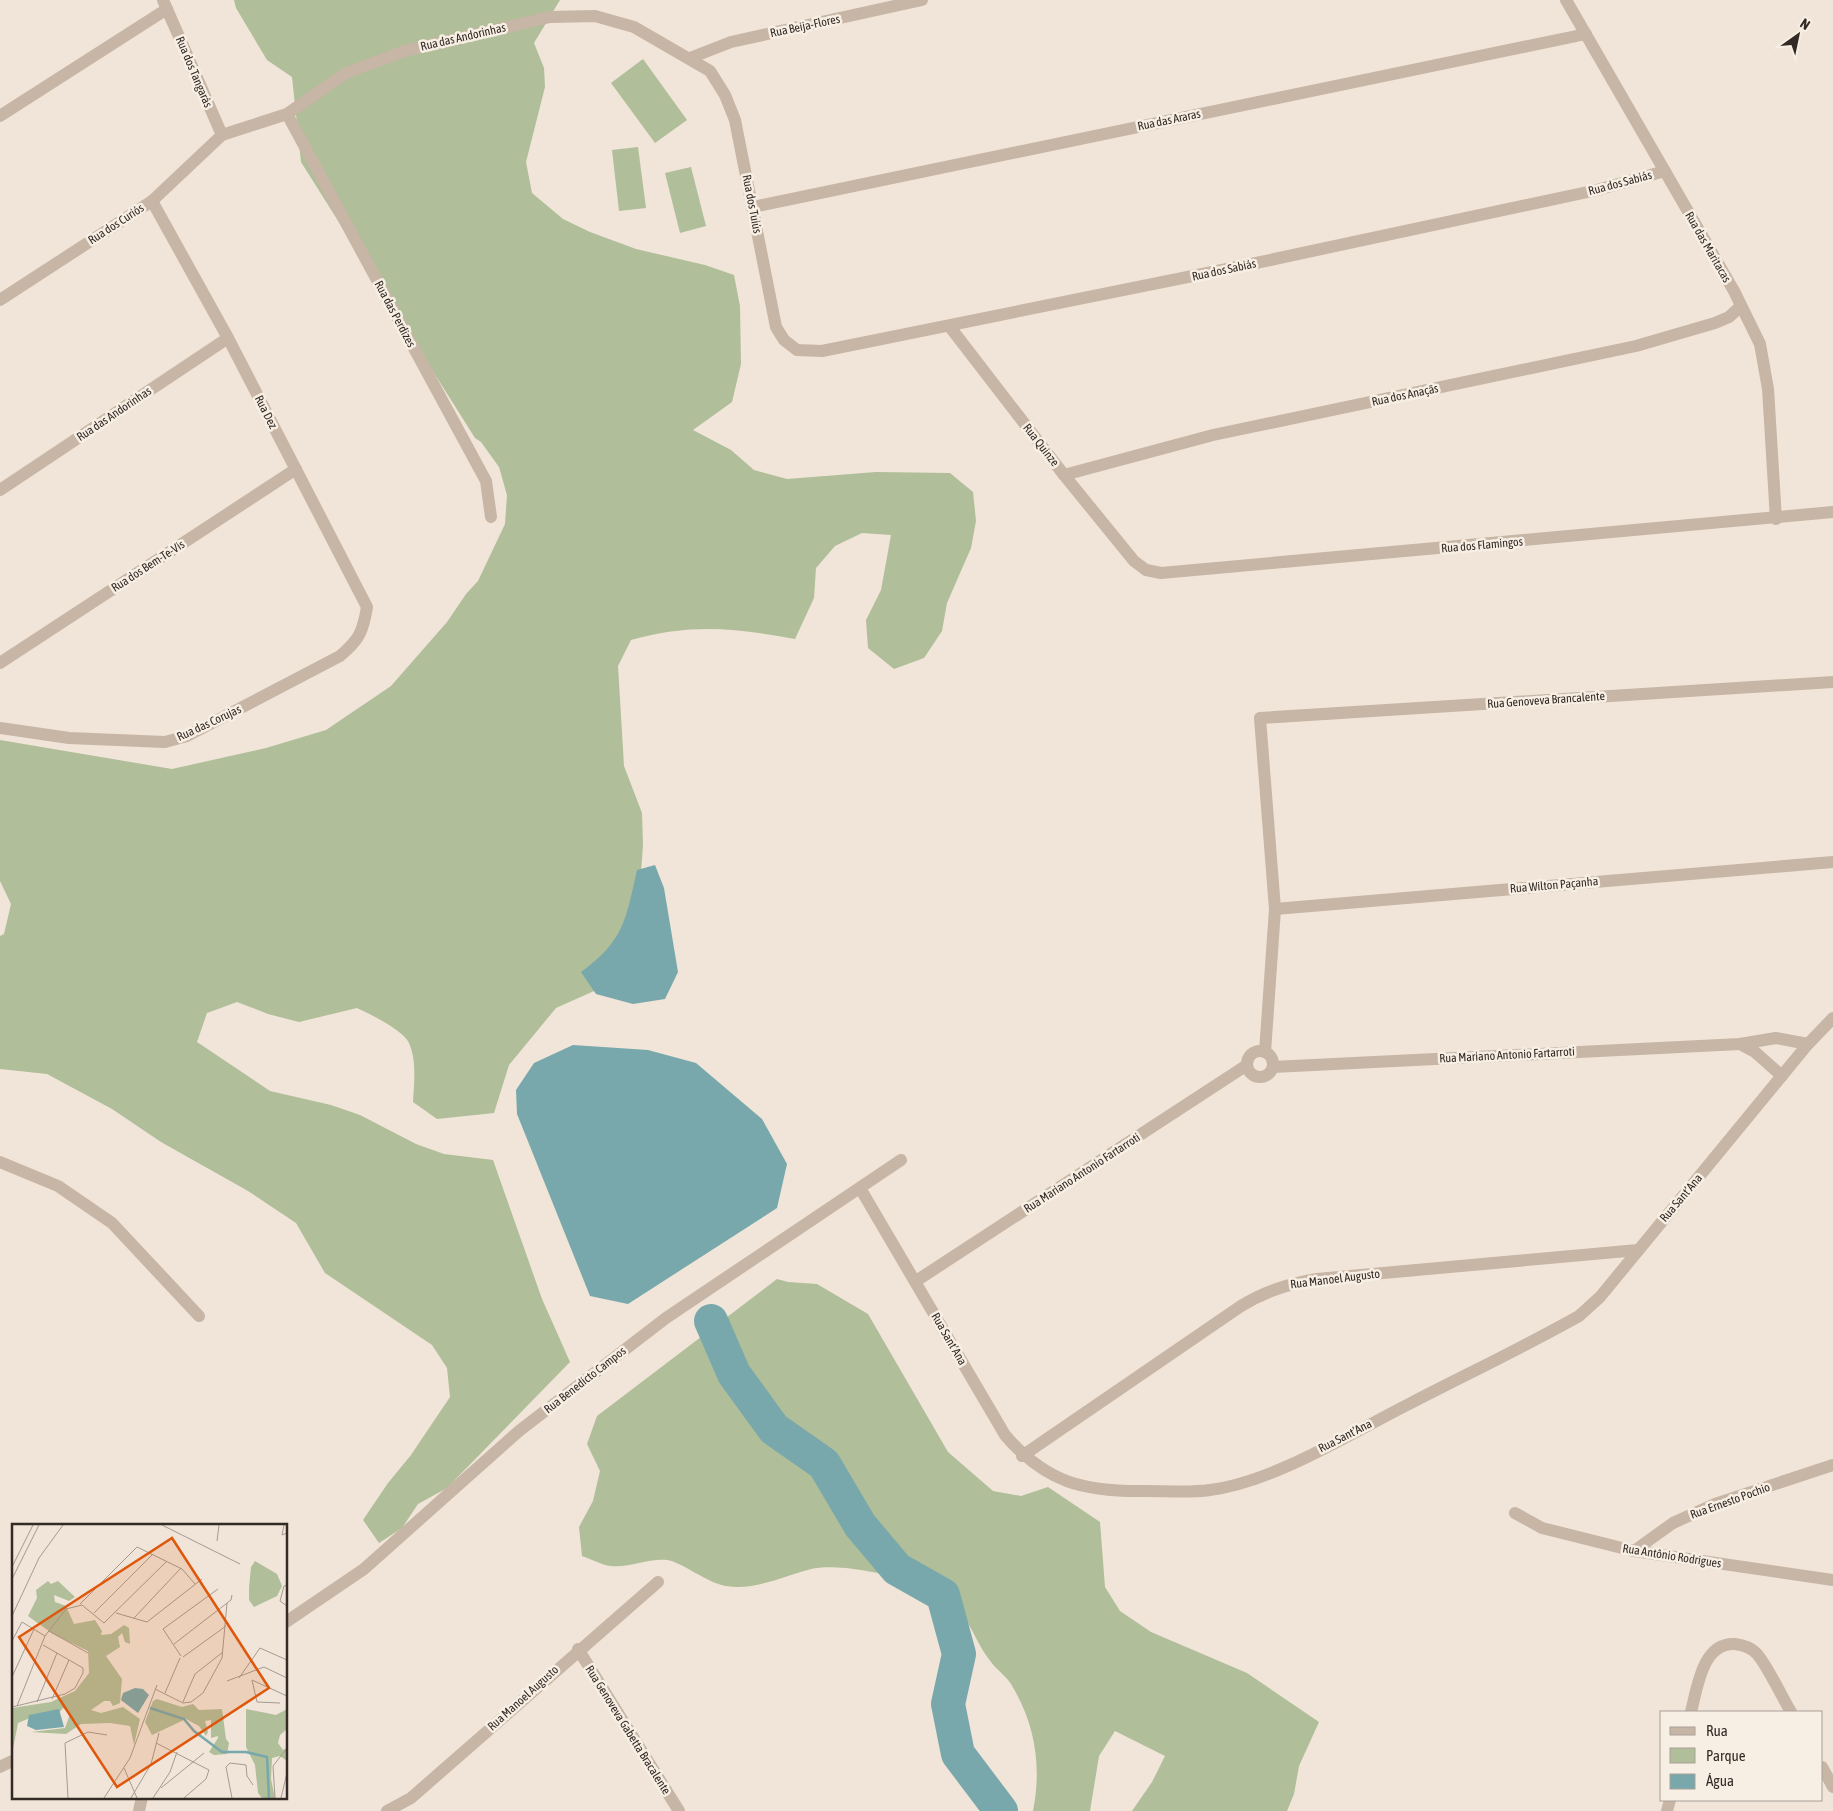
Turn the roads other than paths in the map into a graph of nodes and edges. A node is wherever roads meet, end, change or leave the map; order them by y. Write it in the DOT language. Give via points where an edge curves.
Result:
graph roads {
  1 [pos="922,0"];
  2 [pos="1566,0"];
  3 [pos="165,4"];
  4 [pos="1586,34"];
  5 [pos="690,58"];
  6 [pos="710,71"];
  7 [pos="287,114"];
  8 [pos="0,116"];
  9 [pos="222,135"];
  10 [pos="1664,171"];
  11 [pos="152,201"];
  12 [pos="753,207"];
  13 [pos="0,300"];
  14 [pos="1741,306"];
  15 [pos="950,327"];
  16 [pos="228,338"];
  17 [pos="784,340"];
  18 [pos="296,469"];
  19 [pos="1064,475"];
  20 [pos="0,490"];
  21 [pos="1833,512"];
  22 [pos="491,517"];
  23 [pos="1776,519"];
  24 [pos="1134,561"];
  25 [pos="364,628"];
  26 [pos="0,664"];
  27 [pos="1833,682"];
  28 [pos="0,728"];
  29 [pos="1833,862"];
  30 [pos="1275,909"];
  31 [pos="1833,1018"];
  32 [pos="1740,1044"];
  33 [pos="1808,1044"];
  34 [pos="1265,1052"];
  35 [pos="1247,1065"];
  36 [pos="1273,1067"];
  37 [pos="1782,1076"];
  38 [pos="901,1160"];
  39 [pos="0,1162"];
  40 [pos="860,1188"];
  41 [pos="1638,1250"];
  42 [pos="916,1281"];
  43 [pos="199,1316"];
  44 [pos="1022,1456"];
  45 [pos="1833,1465"];
  46 [pos="1515,1513"];
  47 [pos="1634,1551"];
  48 [pos="1833,1580"];
  49 [pos="658,1582"];
  50 [pos="288,1621"];
  51 [pos="578,1649"];
  52 [pos="1691,1711"];
  53 [pos="1789,1711"];
  54 [pos="12,1761"];
  55 [pos="0,1767"];
  56 [pos="1823,1769"];
  57 [pos="1833,1786"];
  58 [pos="142,1798"];
  59 [pos="139,1811"];
  60 [pos="387,1811"];
  61 [pos="679,1811"];
  1 -- 5 [label="street, Rua Beija-Flores" via="731,42"];
  2 -- 4 [label="street, Rua das Maritacas"];
  3 -- 8 [label="street"];
  3 -- 9 [label="street, Rua dos Tangarás"];
  4 -- 10 [label="street, Rua das Maritacas"];
  4 -- 12 [label="street, Rua das Araras"];
  5 -- 6 [label="street, Rua das Andorinhas"];
  5 -- 7 [label="street, Rua das Andorinhas" via="634,27 595,16 550,16 405,51 346,73"];
  6 -- 12 [label="street, Rua dos Tuiús" via="735,120"];
  7 -- 9 [label="street, Rua das Andorinhas"];
  7 -- 22 [label="street, Rua das Perdizes" via="486,481"];
  9 -- 11 [label="street, Rua dos Curiós"];
  10 -- 14 [label="street, Rua das Maritacas"];
  10 -- 15 [label="street, Rua dos Sabiás" via="1537,203"];
  11 -- 13 [label="street, Rua dos Curiós"];
  11 -- 16 [label="street, Rua Dez"];
  12 -- 17 [label="street, Rua dos Tuiús" via="776,327"];
  14 -- 19 [label="street, Rua dos Anaçãs" via="1729,317 1714,323 1636,346 1213,434"];
  14 -- 23 [label="street, Rua das Maritacas" via="1760,344 1768,389"];
  15 -- 17 [label="street, Rua dos Sabiás" via="822,351 797,350"];
  15 -- 19 [label="street, Rua Quinze"];
  16 -- 18 [label="street, Rua Dez"];
  16 -- 20 [label="street, Rua das Andorinhas"];
  18 -- 25 [label="street, Rua Dez" via="367,607"];
  18 -- 26 [label="street, Rua dos Bem-Te-Vis"];
  19 -- 24 [label="street, Rua Quinze"];
  21 -- 23 [label="street, Rua dos Flamingos"];
  23 -- 24 [label="street, Rua dos Flamingos" via="1161,573 1146,570"];
  25 -- 28 [label="street, Rua das Corujas" via="355,643 340,656 187,736 165,742 70,738"];
  27 -- 30 [label="street, Rua Genoveva Brancalente" via="1260,718"];
  29 -- 30 [label="street, Rua Wilton Paçanha"];
  30 -- 34 [label="street"];
  31 -- 33 [label="street, Rua Sant’Ana"];
  32 -- 33 [label="street, Rua Mariano Antonio Fartarroti" via="1776,1038"];
  32 -- 36 [label="street, Rua Mariano Antonio Fartarroti"];
  32 -- 37 [label="street" via="1755,1052"];
  33 -- 37 [label="street, Rua Sant’Ana"];
  34 -- 35 [label="street" via="1251,1054"];
  34 -- 36 [label="street" via="1272,1057"];
  35 -- 36 [label="street" via="1249,1071 1259,1077 1271,1072"];
  35 -- 42 [label="street, Rua Mariano Antonio Fartarroti"];
  37 -- 41 [label="street, Rua Sant’Ana"];
  38 -- 40 [label="street, Rua Benedicto Campos"];
  39 -- 43 [label="street" via="58,1186 112,1223"];
  40 -- 42 [label="street, Rua Sant’Ana"];
  40 -- 50 [label="street, Rua Benedicto Campos" via="666,1318 519,1431 364,1569"];
  41 -- 44 [label="street, Rua Manoel Augusto" via="1317,1279 1263,1292"];
  41 -- 44 [label="street, Rua Sant’Ana" via="1600,1297 1579,1316 1278,1470 1210,1490 1119,1492 1070,1483"];
  42 -- 44 [label="street, Rua Sant’Ana" via="1005,1435"];
  45 -- 47 [label="street, Rua Ernesto Pochio" via="1715,1504 1673,1523"];
  46 -- 47 [label="street, Rua Antônio Rodrigues" via="1542,1528"];
  47 -- 48 [label="street, Rua Antônio Rodrigues"];
  49 -- 51 [label="street, Rua Manoel Augusto"];
  51 -- 60 [label="street, Rua Manoel Augusto" via="411,1798"];
  51 -- 61 [label="street, Rua Genoveva Gabetta Bracalente"];
  52 -- 53 [label="street" via="1707,1659 1732,1644 1745,1646 1757,1653"];
  54 -- 55 [label="street"];
  56 -- 57 [label="street"];
  58 -- 59 [label="street"];
}
